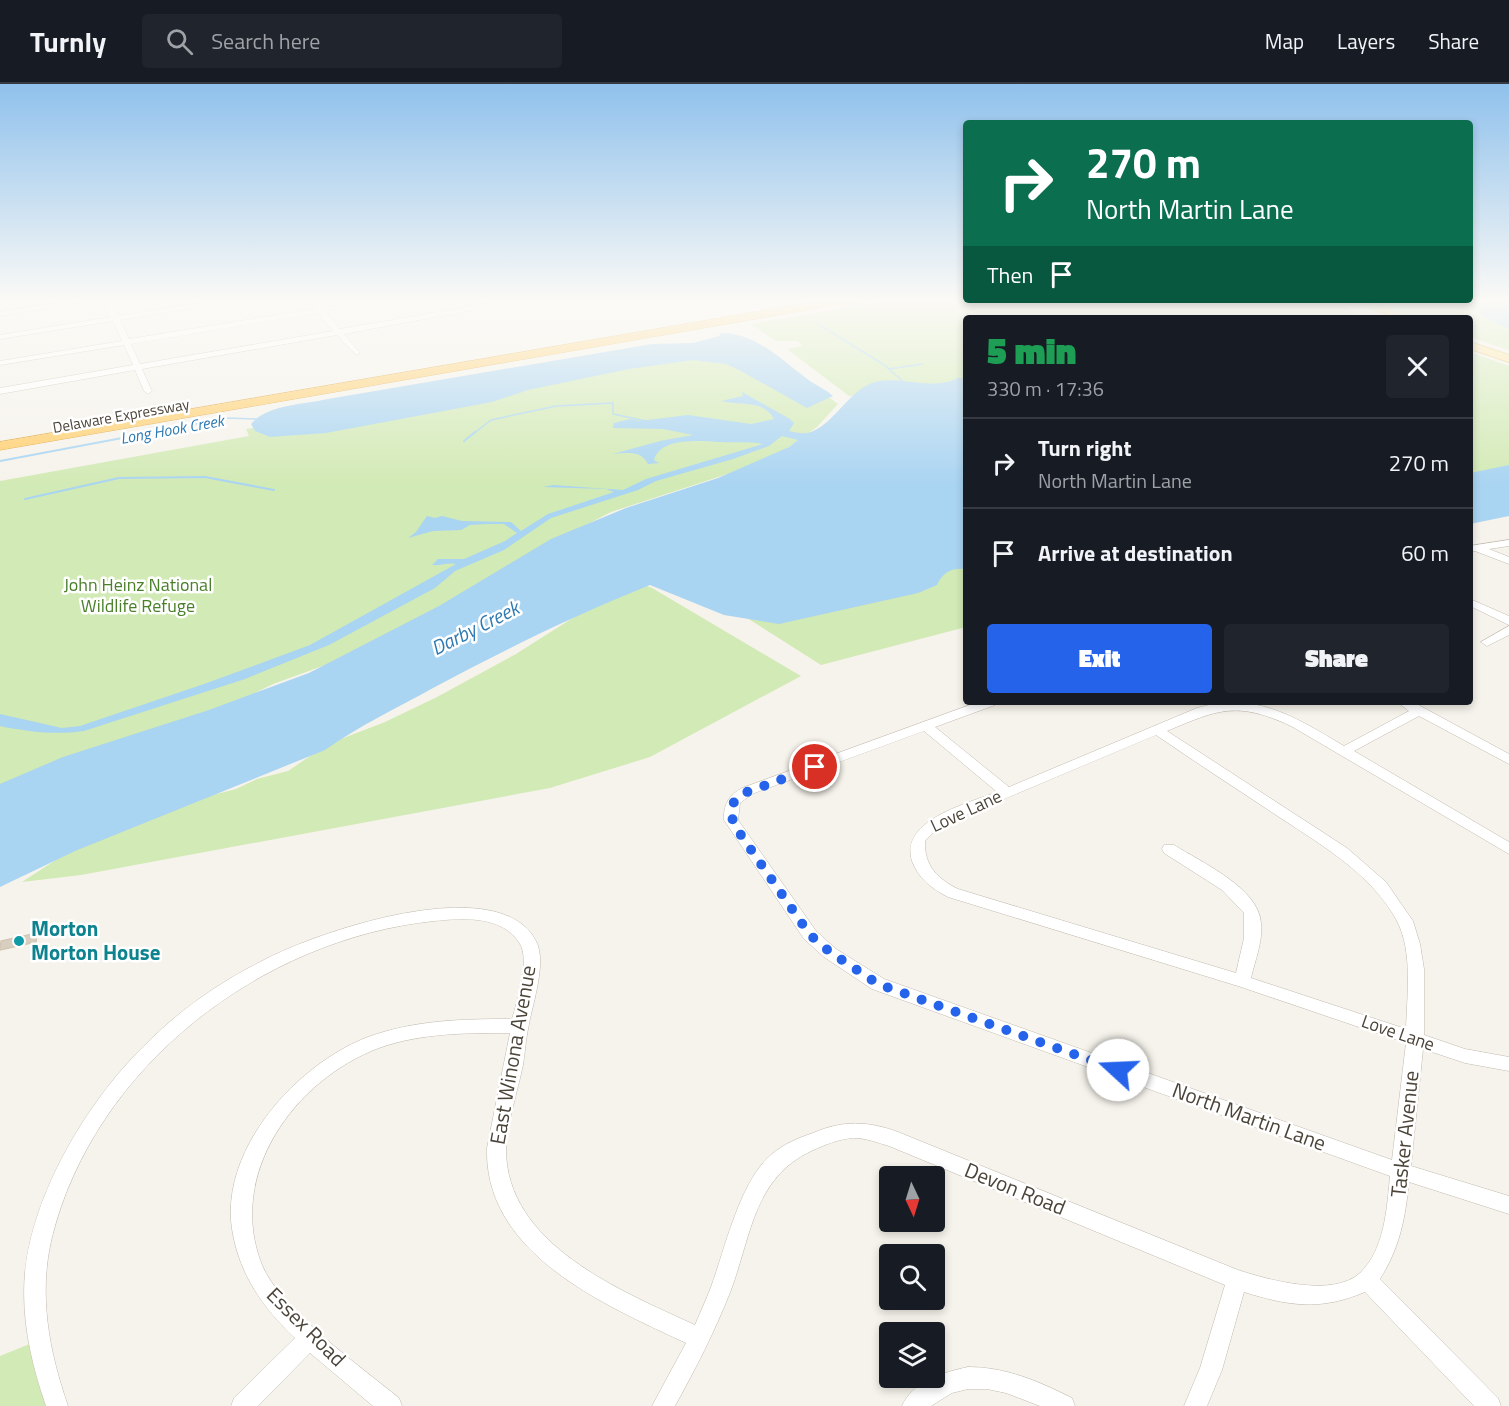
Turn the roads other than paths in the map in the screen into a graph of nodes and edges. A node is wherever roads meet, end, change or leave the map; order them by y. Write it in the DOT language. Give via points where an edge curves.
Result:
graph roads {
  1 [pos="134,361"];
  2 [pos="173,361"];
  3 [pos="445,361"];
  4 [pos="497,361"];
  5 [pos="137,367"];
  6 [pos="0,391"];
  7 [pos="148,391"];
  8 [pos="0,436"];
  9 [pos="0,446"];
  10 [pos="1509,543"];
  11 [pos="1474,548"];
  12 [pos="1509,561"];
  13 [pos="1473,603"];
  14 [pos="1509,621"];
  15 [pos="1509,630"];
  16 [pos="1487,642"];
  17 [pos="982,705"];
  18 [pos="1408,705"];
  19 [pos="1419,711"];
  20 [pos="927,727"];
  21 [pos="1157,730"];
  22 [pos="1344,751"];
  23 [pos="1509,760"];
  24 [pos="1007,792"];
  25 [pos="1168,849"];
  26 [pos="1509,849"];
  27 [pos="1242,981"];
  28 [pos="520,1026"];
  29 [pos="1415,1039"];
  30 [pos="1509,1064"];
  31 [pos="1400,1171"];
  32 [pos="1509,1205"];
  33 [pos="1237,1280"];
  34 [pos="1367,1280"];
  35 [pos="310,1338"];
  36 [pos="700,1339"];
  37 [pos="57,1406"];
  38 [pos="242,1406"];
  39 [pos="391,1406"];
  40 [pos="663,1406"];
  41 [pos="913,1406"];
  42 [pos="1064,1406"];
  43 [pos="1195,1406"];
  44 [pos="1490,1406"];
  1 -- 5 [label="street"];
  2 -- 5 [label="street"];
  3 -- 8 [label="highway, Delaware Expressway"];
  4 -- 9 [label="highway, Delaware Expressway"];
  5 -- 6 [label="street"];
  5 -- 7 [label="street"];
  10 -- 11 [label="street"];
  11 -- 12 [label="street"];
  13 -- 14 [label="street"];
  15 -- 16 [label="street"];
  17 -- 20 [label="street"];
  18 -- 19 [label="street"];
  19 -- 22 [label="street"];
  19 -- 23 [label="street"];
  20 -- 24 [label="street"];
  20 -- 31 [label="street, North Martin Lane" via="747,792 732,803 731,820 810,935 878,984"];
  21 -- 22 [label="street, Love Lane" via="1213,707 1251,706 1286,717"];
  21 -- 24 [label="street, Love Lane"];
  21 -- 29 [label="street, Tasker Avenue" via="1342,852 1381,886 1405,921 1412,944 1416,969"];
  22 -- 26 [label="street, Love Lane"];
  24 -- 27 [label="street, Love Lane" via="933,824 922,833 916,853 935,883 953,893"];
  25 -- 27 [label="street" via="1229,888 1252,912 1251,941"];
  27 -- 29 [label="street, Love Lane"];
  28 -- 35 [label="street, Essex Road" via="445,1027 380,1041 336,1062 310,1080 273,1119 248,1169 241,1212 243,1232 253,1270"];
  28 -- 36 [label="street, East Winona Avenue" via="496,1156 503,1191 519,1225 556,1260 632,1307"];
  28 -- 37 [label="street, East Winona Avenue" via="531,961 529,943 504,921 471,913 394,921 308,947 240,981 174,1029 124,1079 95,1119 65,1171 44,1226 33,1306 46,1379"];
  29 -- 30 [label="street, Love Lane" via="1465,1056"];
  29 -- 31 [label="street, Tasker Avenue"];
  31 -- 32 [label="street"];
  31 -- 34 [label="street, Tasker Avenue" via="1390,1240"];
  33 -- 34 [label="street" via="1283,1294 1317,1297 1344,1291"];
  33 -- 36 [label="street, Devon Road" via="891,1138 856,1130 825,1136 796,1148 777,1161 761,1182"];
  33 -- 43 [label="street" via="1211,1370"];
  34 -- 44 [label="street"];
  35 -- 38 [label="street"];
  35 -- 39 [label="street, Essex Road"];
  36 -- 40 [label="street, Devon Road"];
  41 -- 42 [label="street" via="948,1383 990,1377 1030,1388"];
}
